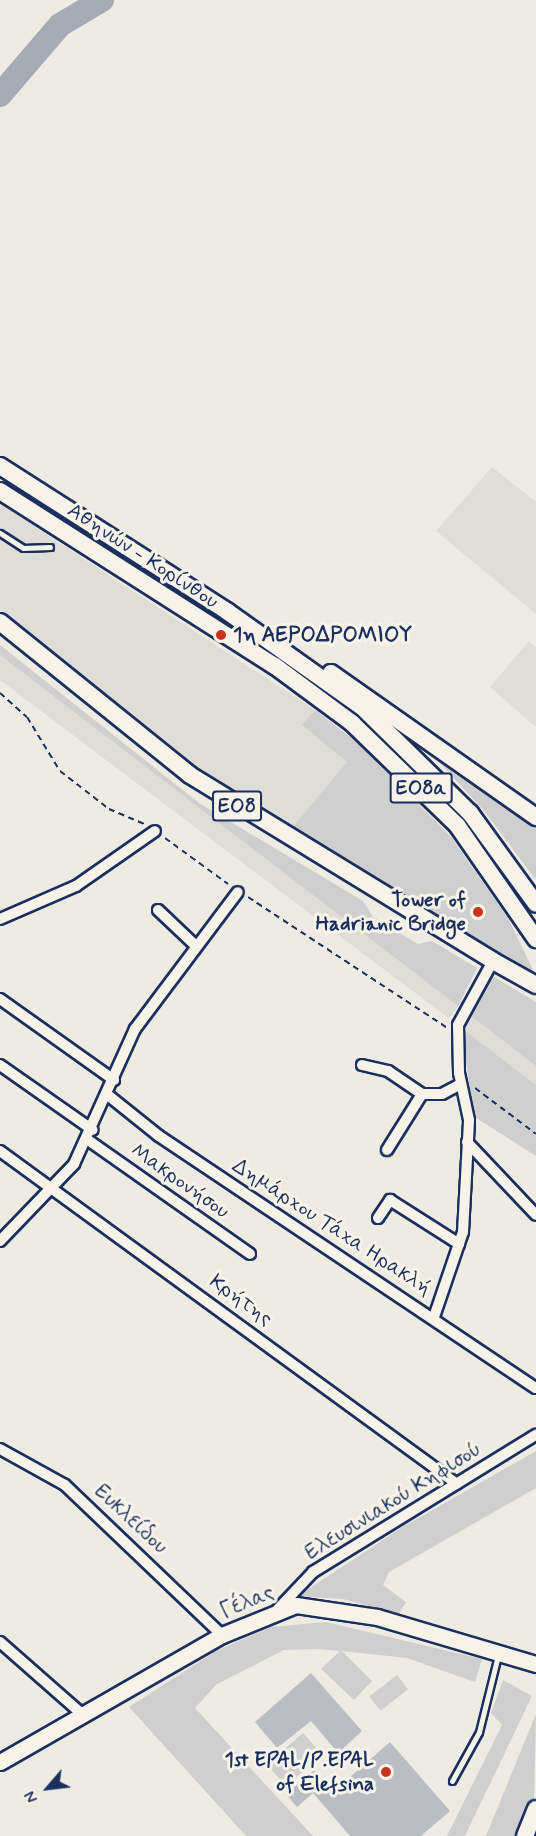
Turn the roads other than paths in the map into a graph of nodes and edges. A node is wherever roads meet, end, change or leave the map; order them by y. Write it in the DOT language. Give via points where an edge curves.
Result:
graph roads {
  1 [pos="0,466"];
  2 [pos="0,491"];
  3 [pos="0,533"];
  4 [pos="50,547"];
  5 [pos="0,622"];
  6 [pos="285,650"];
  7 [pos="536,817"];
  8 [pos="155,831"];
  9 [pos="238,892"];
  10 [pos="536,904"];
  11 [pos="158,910"];
  12 [pos="0,919"];
  13 [pos="536,939"];
  14 [pos="195,945"];
  15 [pos="494,961"];
  16 [pos="536,985"];
  17 [pos="0,999"];
  18 [pos="0,1065"];
  19 [pos="362,1065"];
  20 [pos="114,1080"];
  21 [pos="461,1084"];
  22 [pos="422,1094"];
  23 [pos="109,1096"];
  24 [pos="90,1135"];
  25 [pos="467,1142"];
  26 [pos="0,1150"];
  27 [pos="387,1150"];
  28 [pos="52,1189"];
  29 [pos="536,1215"];
  30 [pos="378,1218"];
  31 [pos="0,1241"];
  32 [pos="459,1244"];
  33 [pos="250,1254"];
  34 [pos="434,1317"];
  35 [pos="536,1388"];
  36 [pos="536,1435"];
  37 [pos="0,1449"];
  38 [pos="457,1484"];
  39 [pos="278,1609"];
  40 [pos="222,1635"];
  41 [pos="0,1642"];
  42 [pos="498,1653"];
  43 [pos="536,1664"];
  44 [pos="83,1714"];
  45 [pos="0,1762"];
  46 [pos="452,1781"];
  47 [pos="536,1809"];
  48 [pos="525,1836"];
  1 -- 6 [label="main road, Αθηνών - Κορίνθου"];
  2 -- 13 [label="main road, Αθηνών - Κορίνθου / ΕΟ8α" via="275,666 352,723 456,825"];
  3 -- 4 [label="lane" via="23,548"];
  5 -- 15 [label="main road, ΕΟ8" via="190,775"];
  6 -- 7 [label="main road" via="352,685"];
  6 -- 10 [label="main road, Αθηνών - Κορίνθου / ΕΟ8α" via="363,708 437,777 503,853"];
  8 -- 12 [label="street" via="76,886"];
  9 -- 14 [label="street"];
  11 -- 14 [label="street"];
  14 -- 20 [label="street" via="135,1029"];
  15 -- 16 [label="main road, ΕΟ8"];
  15 -- 21 [label="street" via="466,1002 457,1034"];
  17 -- 20 [label="street"];
  18 -- 24 [label="street, Μακρονήσου"];
  19 -- 22 [label="street" via="388,1071"];
  20 -- 23 [label="street"];
  21 -- 22 [label="street" via="442,1094"];
  21 -- 25 [label="street" via="469,1120"];
  22 -- 27 [label="street"];
  23 -- 24 [label="street"];
  23 -- 34 [label="street, Δημάρχου Τάχα Ηρακλή" via="159,1136"];
  24 -- 28 [label="street"];
  24 -- 33 [label="street, Μακρονήσου"];
  25 -- 29 [label="street"];
  25 -- 32 [label="street"];
  26 -- 28 [label="street, Κρήτης"];
  28 -- 31 [label="street"];
  28 -- 38 [label="street, Κρήτης"];
  30 -- 32 [label="street" via="390,1200"];
  32 -- 34 [label="street"];
  34 -- 35 [label="street, Δημάρχου Τάχα Ηρακλή"];
  36 -- 38 [label="street, Ελευσινιακού Κηφισού"];
  37 -- 40 [label="street, Ευκλείδου" via="65,1485"];
  38 -- 39 [label="street, Ελευσινιακού Κηφισού" via="313,1572"];
  39 -- 40 [label="main road, Γέλας"];
  39 -- 42 [label="main road, Γέλας" via="296,1605 377,1617"];
  40 -- 44 [label="main road, Γέλας"];
  41 -- 44 [label="street"];
  42 -- 43 [label="main road, Γέλας"];
  42 -- 46 [label="lane" via="479,1732"];
  44 -- 45 [label="main road, Γέλας"];
  47 -- 48 [label="main road"];
}
